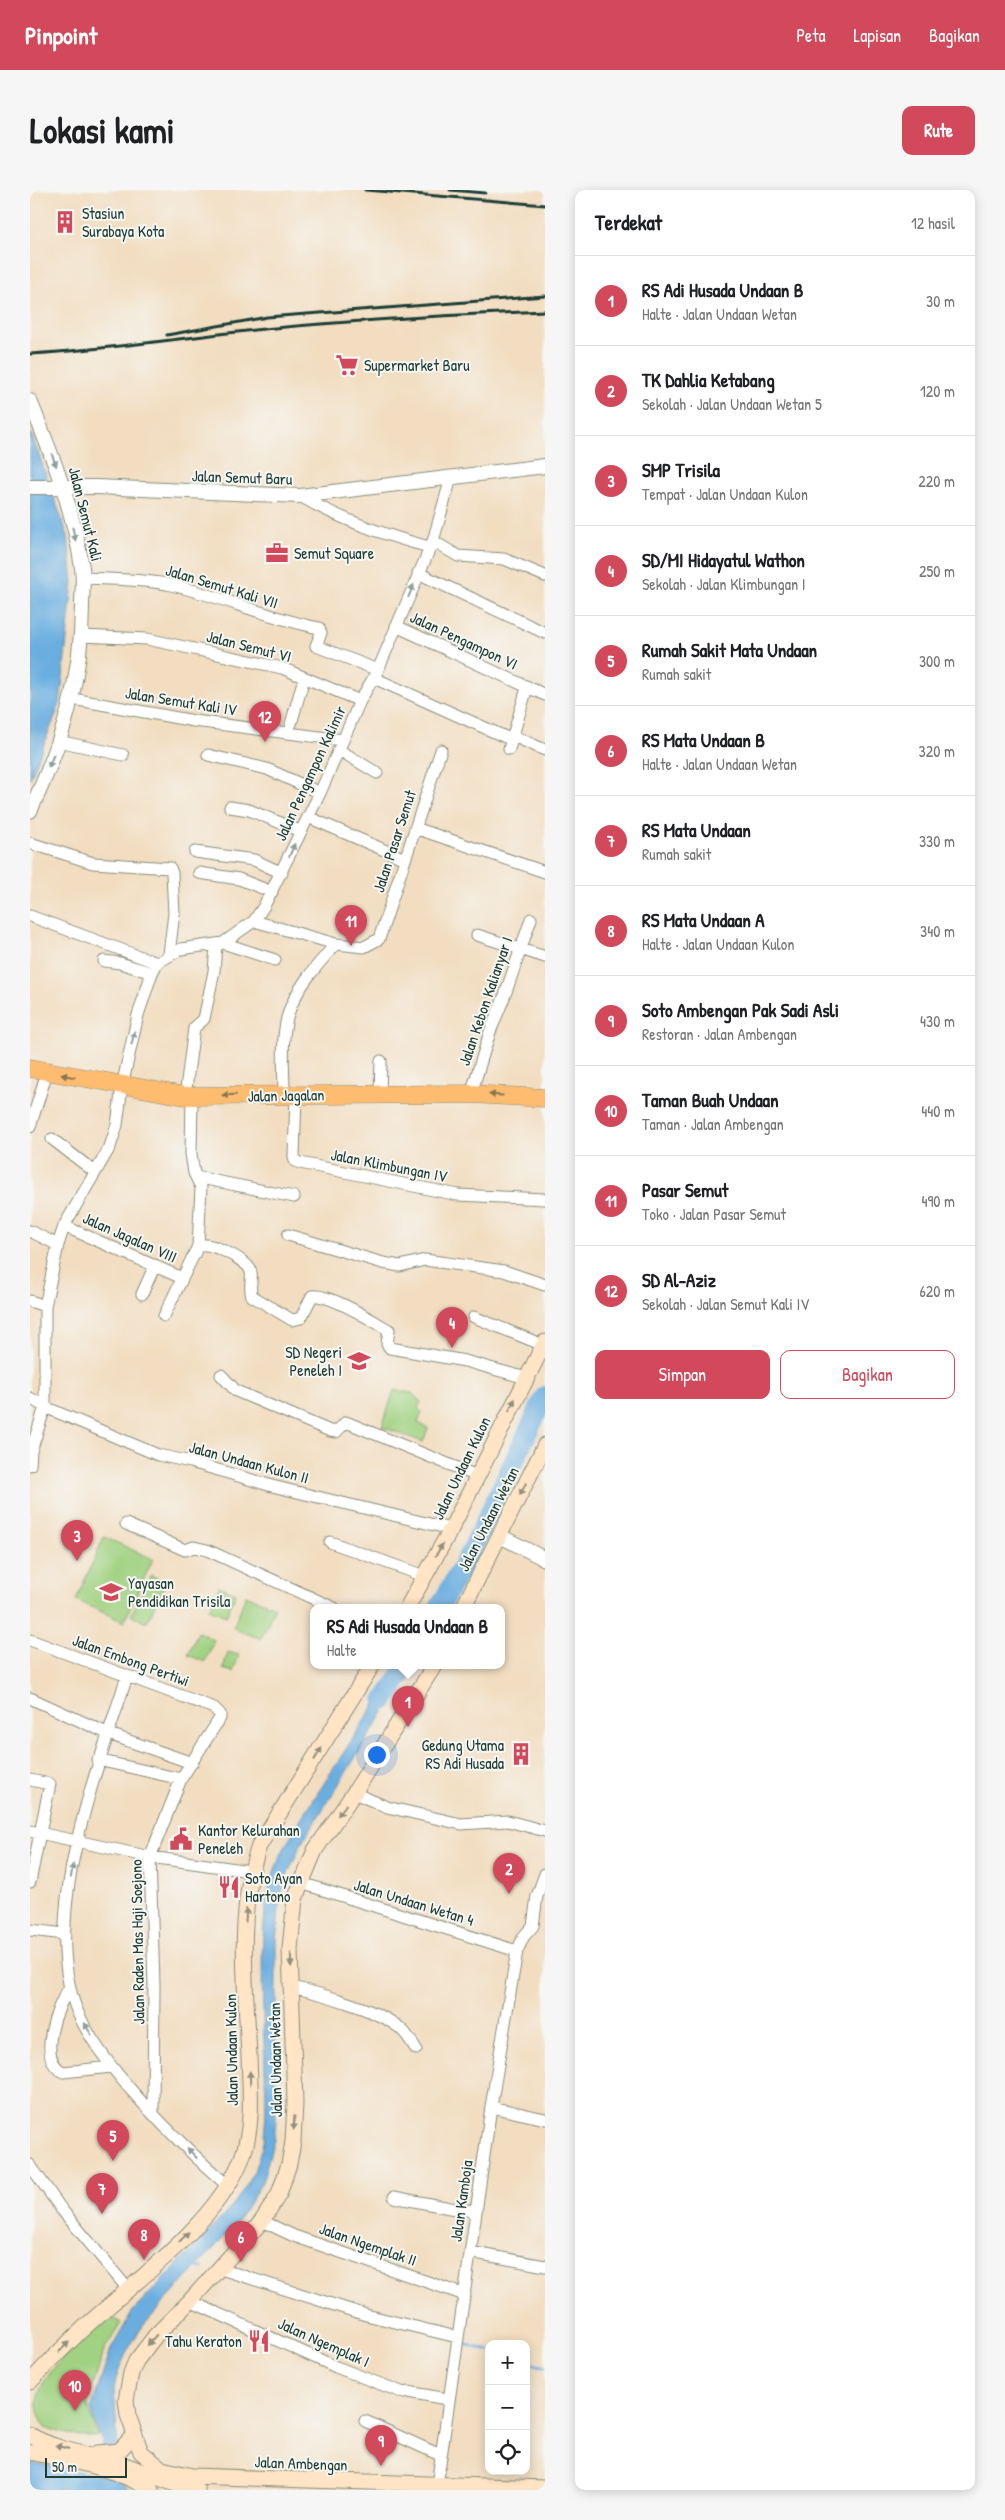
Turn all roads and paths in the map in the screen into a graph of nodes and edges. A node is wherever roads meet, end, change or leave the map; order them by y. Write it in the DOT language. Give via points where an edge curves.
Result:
graph roads {
  1 [pos="30,401"];
  2 [pos="545,466"];
  3 [pos="451,478"];
  4 [pos="57,487"];
  5 [pos="30,488"];
  6 [pos="300,496"];
  7 [pos="431,544"];
  8 [pos="418,573"];
  9 [pos="545,576"];
  10 [pos="82,578"];
  11 [pos="396,626"];
  12 [pos="545,633"];
  13 [pos="82,636"];
  14 [pos="376,674"];
  15 [pos="304,678"];
  16 [pos="527,688"];
  17 [pos="545,695"];
  18 [pos="73,699"];
  19 [pos="360,701"];
  20 [pos="291,724"];
  21 [pos="58,741"];
  22 [pos="511,742"];
  23 [pos="341,745"];
  24 [pos="441,750"];
  25 [pos="545,750"];
  26 [pos="123,755"];
  27 [pos="208,755"];
  28 [pos="377,773"];
  29 [pos="320,793"];
  30 [pos="230,807"];
  31 [pos="30,810"];
  32 [pos="308,817"];
  33 [pos="415,828"];
  34 [pos="300,831"];
  35 [pos="30,843"];
  36 [pos="195,852"];
  37 [pos="405,859"];
  38 [pos="545,872"];
  39 [pos="199,873"];
  40 [pos="282,873"];
  41 [pos="272,892"];
  42 [pos="30,916"];
  43 [pos="531,919"];
  44 [pos="254,921"];
  45 [pos="477,936"];
  46 [pos="220,944"];
  47 [pos="336,944"];
  48 [pos="520,949"];
  49 [pos="170,954"];
  50 [pos="545,957"];
  51 [pos="275,960"];
  52 [pos="104,961"];
  53 [pos="154,968"];
  54 [pos="381,1061"];
  55 [pos="38,1070"];
  56 [pos="122,1086"];
  57 [pos="380,1094"];
  58 [pos="471,1094"];
  59 [pos="290,1095"];
  60 [pos="188,1096"];
  61 [pos="545,1098"];
  62 [pos="30,1127"];
  63 [pos="52,1139"];
  64 [pos="95,1172"];
  65 [pos="196,1177"];
  66 [pos="294,1197"];
  67 [pos="545,1198"];
  68 [pos="64,1226"];
  69 [pos="30,1231"];
  70 [pos="288,1235"];
  71 [pos="58,1245"];
  72 [pos="198,1246"];
  73 [pos="155,1264"];
  74 [pos="182,1278"];
  75 [pos="545,1285"];
  76 [pos="142,1294"];
  77 [pos="30,1301"];
  78 [pos="45,1306"];
  79 [pos="164,1316"];
  80 [pos="474,1317"];
  81 [pos="544,1344"];
  82 [pos="221,1375"];
  83 [pos="526,1378"];
  84 [pos="30,1398"];
  85 [pos="45,1407"];
  86 [pos="545,1445"];
  87 [pos="30,1466"];
  88 [pos="540,1468"];
  89 [pos="477,1476"];
  90 [pos="126,1524"];
  91 [pos="451,1529"];
  92 [pos="500,1536"];
  93 [pos="330,1542"];
  94 [pos="545,1559"];
  95 [pos="424,1576"];
  96 [pos="325,1604"];
  97 [pos="409,1604"];
  98 [pos="465,1604"];
  99 [pos="30,1640"];
  100 [pos="370,1669"];
  101 [pos="432,1669"];
  102 [pos="127,1676"];
  103 [pos="30,1698"];
  104 [pos="219,1712"];
  105 [pos="109,1734"];
  106 [pos="98,1760"];
  107 [pos="192,1763"];
  108 [pos="182,1779"];
  109 [pos="30,1780"];
  110 [pos="354,1793"];
  111 [pos="545,1831"];
  112 [pos="35,1832"];
  113 [pos="77,1842"];
  114 [pos="150,1857"];
  115 [pos="250,1871"];
  116 [pos="545,1874"];
  117 [pos="30,1882"];
  118 [pos="301,1883"];
  119 [pos="533,1926"];
  120 [pos="545,1927"];
  121 [pos="30,1930"];
  122 [pos="65,1934"];
  123 [pos="517,1951"];
  124 [pos="70,1987"];
  125 [pos="291,1988"];
  126 [pos="416,2049"];
  127 [pos="112,2067"];
  128 [pos="491,2107"];
  129 [pos="153,2111"];
  130 [pos="545,2119"];
  131 [pos="30,2165"];
  132 [pos="228,2186"];
  133 [pos="394,2197"];
  134 [pos="476,2211"];
  135 [pos="262,2221"];
  136 [pos="470,2252"];
  137 [pos="545,2266"];
  138 [pos="218,2268"];
  139 [pos="128,2289"];
  140 [pos="465,2295"];
  141 [pos="190,2301"];
  142 [pos="457,2340"];
  143 [pos="30,2382"];
  144 [pos="447,2399"];
  145 [pos="365,2421"];
  146 [pos="30,2435"];
  147 [pos="131,2439"];
  148 [pos="30,2452"];
  149 [pos="440,2455"];
  150 [pos="93,2457"];
  151 [pos="127,2471"];
  152 [pos="437,2485"];
  153 [pos="545,2488"];
  154 [pos="152,2490"];
  155 [pos="197,2490"];
  1 -- 4 [label="street, Jalan Semut Kali, one-way"];
  2 -- 3 [label="street, Jalan Semut Baru"];
  3 -- 6 [label="street, Jalan Semut Baru"];
  3 -- 7 [label="street"];
  4 -- 5 [label="street, Jalan Semut Baru"];
  4 -- 6 [label="street, Jalan Semut Baru"];
  4 -- 10 [label="street, Jalan Semut Kali, one-way"];
  6 -- 7 [label="street" via="333,515 377,532"];
  7 -- 8 [label="street, Jalan Pengampon Kalimir"];
  7 -- 9 [label="street" via="458,556 504,559"];
  11 -- 8 [label="street, Jalan Pengampon Kalimir, one-way"];
  8 -- 12 [label="street"];
  10 -- 13 [label="street, Jalan Semut Kali"];
  10 -- 14 [label="street, Jalan Semut Kali VII" via="168,585 283,621 319,628 316,646"];
  11 -- 14 [label="street, Jalan Pengampon Kalimir"];
  11 -- 16 [label="street, Jalan Pengampon VI"];
  13 -- 15 [label="street, Jalan Semut VI" via="147,639 282,668"];
  13 -- 18 [label="street, Jalan Semut Kali"];
  14 -- 19 [label="street, Jalan Pengampon Kalimir"];
  14 -- 22 [label="street"];
  15 -- 19 [label="street, Jalan Semut VI"];
  15 -- 20 [label="street"];
  16 -- 17 [label="street, Jalan Pengampon VI"];
  16 -- 22 [label="street"];
  18 -- 21 [label="street, Jalan Semut Kali"];
  18 -- 23 [label="street, Jalan Semut Kali IV"];
  19 -- 23 [label="street, Jalan Pengampon Kalimir"];
  21 -- 26 [label="street"];
  21 -- 31 [label="street, Jalan Semut Kali, one-way"];
  22 -- 25 [label="street"];
  23 -- 28 [label="street"];
  23 -- 29 [label="street, Jalan Pengampon Kalimir"];
  24 -- 33 [label="street, Jalan Pasar Semut"];
  27 -- 29 [label="street" via="267,770"];
  29 -- 32 [label="street, Jalan Pengampon Kalimir"];
  30 -- 34 [label="street" via="249,810"];
  32 -- 34 [label="street, Jalan Pengampon Kalimir"];
  32 -- 37 [label="street"];
  33 -- 37 [label="street, Jalan Pasar Semut"];
  33 -- 38 [label="street"];
  40 -- 34 [label="street, Jalan Pengampon Kalimir, one-way"];
  35 -- 49 [label="street" via="93,862 168,867 172,873 174,913"];
  36 -- 40 [label="street" via="254,860"];
  37 -- 47 [label="street, Jalan Pasar Semut" via="379,939 364,948"];
  39 -- 41 [label="street" via="239,879"];
  40 -- 41 [label="street, Jalan Pengampon Kalimir"];
  41 -- 44 [label="street, Jalan Pengampon Kalimir"];
  42 -- 53 [label="street"];
  43 -- 48 [label="street, Jalan Kebon Kalianyar I"];
  44 -- 46 [label="street, Jalan Pengampon Kalimir"];
  44 -- 47 [label="street, Jalan Pasar Semut"];
  45 -- 48 [label="street"];
  46 -- 49 [label="street, Jalan Pengampon Kalimir" via="180,949"];
  46 -- 51 [label="street"];
  46 -- 60 [label="street" via="204,1020 194,1028"];
  47 -- 59 [label="street" via="297,994 287,1018 283,1048"];
  48 -- 50 [label="street"];
  48 -- 58 [label="street, Jalan Kebon Kalianyar I"];
  49 -- 53 [label="street, Jalan Pengampon Kalimir"];
  52 -- 53 [label="street"];
  56 -- 53 [label="street, one-way" via="138,1015"];
  54 -- 57 [label="street"];
  56 -- 55 [label="main road, Jalan Jagalan, one-way"];
  55 -- 62 [label="street"];
  56 -- 60 [label="main road, Jalan Jagalan"];
  56 -- 64 [label="street" via="117,1125 110,1147"];
  57 -- 58 [label="main road, Jalan Jagalan"];
  57 -- 59 [label="main road, Jalan Jagalan"];
  61 -- 58 [label="main road, Jalan Jagalan, one-way"];
  59 -- 60 [label="main road, Jalan Jagalan, one-way"];
  59 -- 67 [label="street, Jalan Klimbungan IV" via="295,1161 458,1195"];
  60 -- 65 [label="street" via="191,1154"];
  63 -- 64 [label="street"];
  64 -- 68 [label="street"];
  65 -- 66 [label="street"];
  65 -- 72 [label="street" via="201,1187"];
  68 -- 71 [label="street"];
  68 -- 73 [label="street, Jalan Jagalan VIII"];
  69 -- 71 [label="street"];
  70 -- 75 [label="street" via="383,1263 400,1266 425,1260 504,1270"];
  71 -- 78 [label="street"];
  72 -- 74 [label="street"];
  72 -- 83 [label="street" via="207,1244 246,1264 252,1276 249,1290 252,1296 292,1320 301,1318 312,1296 318,1296 354,1310 389,1330 387,1344 390,1348 465,1361"];
  73 -- 74 [label="street, Jalan Jagalan VIII"];
  73 -- 76 [label="street"];
  74 -- 79 [label="street"];
  77 -- 78 [label="street"];
  78 -- 85 [label="street"];
  80 -- 81 [label="street"];
  81 -- 83 [label="main road, Jalan Undaan Kulon"];
  82 -- 89 [label="street" via="236,1391 330,1431 336,1432 346,1422"];
  89 -- 83 [label="main road, Jalan Undaan Kulon, one-way"];
  84 -- 85 [label="street, Jalan Undaan Kulon II"];
  85 -- 87 [label="street"];
  85 -- 91 [label="street, Jalan Undaan Kulon II" via="158,1455"];
  86 -- 88 [label="main road, Jalan Undaan Wetan"];
  88 -- 92 [label="main road, Jalan Undaan Wetan, one-way"];
  89 -- 91 [label="main road, Jalan Undaan Kulon"];
  90 -- 96 [label="street" via="184,1550 194,1547 207,1550"];
  95 -- 91 [label="main road, Jalan Undaan Kulon, one-way"];
  92 -- 94 [label="street"];
  92 -- 98 [label="main road, Jalan Undaan Wetan"];
  93 -- 95 [label="street"];
  95 -- 97 [label="main road, Jalan Undaan Kulon"];
  99 -- 102 [label="street, Jalan Embong Pertiwi"];
  115 -- 100 [label="main road, Jalan Undaan Kulon, one-way" via="259,1846"];
  101 -- 110 [label="main road, Jalan Undaan Wetan"];
  102 -- 104 [label="street, Jalan Embong Pertiwi"];
  102 -- 105 [label="street"];
  103 -- 105 [label="street"];
  104 -- 107 [label="street, Jalan Raden Mas Haji Soejono" via="220,1718"];
  105 -- 106 [label="street"];
  105 -- 107 [label="street"];
  106 -- 108 [label="street"];
  106 -- 113 [label="street"];
  107 -- 108 [label="street, Jalan Raden Mas Haji Soejono"];
  108 -- 114 [label="street, Jalan Raden Mas Haji Soejono"];
  109 -- 112 [label="street" via="50,1784"];
  110 -- 111 [label="street" via="386,1807 461,1824 508,1821"];
  110 -- 118 [label="main road, Jalan Undaan Wetan, one-way" via="327,1830"];
  112 -- 113 [label="street"];
  112 -- 117 [label="street"];
  113 -- 114 [label="street"];
  122 -- 113 [label="street, one-way"];
  114 -- 115 [label="street"];
  114 -- 129 [label="street, Jalan Raden Mas Haji Soejono"];
  132 -- 115 [label="main road, Jalan Undaan Kulon, one-way" via="242,2158 251,2107 245,1930"];
  116 -- 119 [label="street" via="537,1896"];
  118 -- 123 [label="street, Jalan Undaan Wetan 4"];
  118 -- 125 [label="main road, Jalan Undaan Wetan, one-way" via="291,1929"];
  119 -- 120 [label="street"];
  119 -- 123 [label="street, Jalan Kamboja"];
  121 -- 122 [label="street"];
  122 -- 124 [label="street"];
  123 -- 128 [label="street, Jalan Kamboja"];
  127 -- 124 [label="street, one-way" via="77,2009"];
  124 -- 127 [label="street" via="60,2001 52,2033 52,2064 63,2072"];
  125 -- 126 [label="street" via="324,1996 384,2019 408,2035"];
  125 -- 135 [label="main road, Jalan Undaan Wetan, one-way" via="295,2103 293,2142 282,2186"];
  127 -- 129 [label="street"];
  128 -- 130 [label="street"];
  128 -- 134 [label="street, Jalan Kamboja"];
  132 -- 129 [label="street, one-way"];
  131 -- 139 [label="street" via="62,2210"];
  139 -- 132 [label="main road, Jalan Undaan Kulon, one-way" via="210,2210"];
  133 -- 134 [label="street"];
  134 -- 136 [label="street, Jalan Kamboja"];
  135 -- 138 [label="main road, Jalan Undaan Wetan"];
  135 -- 140 [label="street, Jalan Ngemplak II" via="294,2236"];
  136 -- 137 [label="street"];
  136 -- 140 [label="street, Jalan Kamboja"];
  138 -- 141 [label="main road, Jalan Undaan Wetan"];
  138 -- 142 [label="street"];
  143 -- 139 [label="main road, Jalan Undaan Kulon, one-way" via="81,2330"];
  140 -- 142 [label="street, Jalan Kamboja"];
  141 -- 144 [label="street, Jalan Ngemplak I" via="336,2367 404,2393"];
  141 -- 147 [label="main road, Jalan Undaan Wetan, one-way" via="156,2335 130,2373 126,2400"];
  142 -- 144 [label="street, Jalan Kamboja"];
  144 -- 149 [label="street, Jalan Kamboja"];
  145 -- 149 [label="street"];
  150 -- 146 [label="main road, one-way"];
  147 -- 150 [label="main road" via="119,2451"];
  147 -- 152 [label="main road, Jalan Ambengan" via="155,2465 192,2476"];
  148 -- 150 [label="main road"];
  149 -- 152 [label="street, Jalan Kamboja"];
  150 -- 151 [label="main road"];
  151 -- 154 [label="main road"];
  151 -- 155 [label="main road"];
  152 -- 153 [label="main road, Jalan Ambengan"];
}
